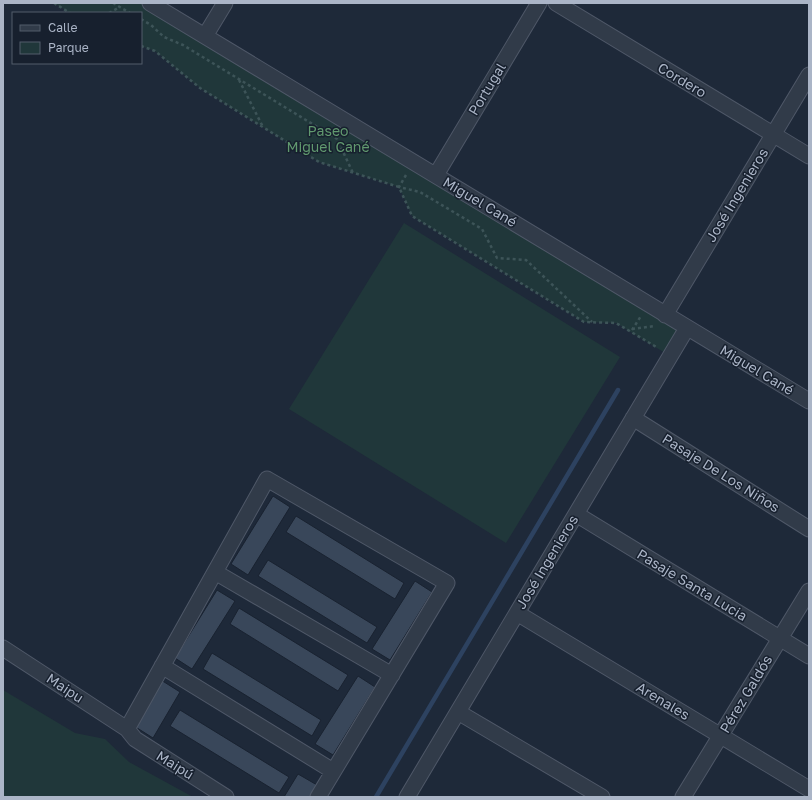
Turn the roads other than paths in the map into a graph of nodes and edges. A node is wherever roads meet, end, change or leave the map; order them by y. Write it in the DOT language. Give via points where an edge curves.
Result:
graph roads {
  1 [pos="150,3"];
  2 [pos="225,3"];
  3 [pos="539,3"];
  4 [pos="556,3"];
  5 [pos="205,36"];
  6 [pos="809,75"];
  7 [pos="773,134"];
  8 [pos="809,156"];
  9 [pos="436,175"];
  10 [pos="662,321"];
  11 [pos="687,328"];
  12 [pos="809,401"];
  13 [pos="633,418"];
  14 [pos="576,514"];
  15 [pos="809,529"];
  16 [pos="215,572"];
  17 [pos="809,591"];
  18 [pos="517,613"];
  19 [pos="780,639"];
  20 [pos="3,648"];
  21 [pos="809,656"];
  22 [pos="162,666"];
  23 [pos="392,675"];
  24 [pos="458,712"];
  25 [pos="127,729"];
  26 [pos="721,736"];
  27 [pos="333,772"];
  28 [pos="809,790"];
  29 [pos="226,797"];
  30 [pos="318,797"];
  31 [pos="407,797"];
  32 [pos="602,797"];
  33 [pos="683,797"];
  1 -- 5 [label="street, Miguel Cané"];
  2 -- 5 [label="street"];
  3 -- 9 [label="street, Portugal"];
  4 -- 7 [label="street, Cordero"];
  5 -- 9 [label="street, Miguel Cané"];
  6 -- 7 [label="street, José Ingenieros"];
  7 -- 8 [label="street, Cordero"];
  7 -- 10 [label="street, José Ingenieros"];
  9 -- 10 [label="street, Miguel Cané" via="648,304"];
  10 -- 11 [label="street, Miguel Cané"];
  11 -- 12 [label="street, Miguel Cané"];
  11 -- 13 [label="street, José Ingenieros"];
  13 -- 14 [label="street, José Ingenieros"];
  13 -- 15 [label="street, Pasaje De Los Niños"];
  14 -- 18 [label="street, José Ingenieros"];
  14 -- 19 [label="street, Pasaje Santa Lucia"];
  16 -- 22 [label="street"];
  16 -- 23 [label="street"];
  16 -- 23 [label="street" via="267,479 447,583"];
  17 -- 19 [label="street, Pérez Galdós"];
  18 -- 24 [label="street, José Ingenieros"];
  18 -- 26 [label="street, Arenales"];
  19 -- 21 [label="street, Pasaje Santa Lucia"];
  19 -- 26 [label="street, Pérez Galdós"];
  20 -- 25 [label="street, Maipu"];
  22 -- 25 [label="street"];
  22 -- 27 [label="street"];
  23 -- 27 [label="street"];
  24 -- 31 [label="street, José Ingenieros"];
  24 -- 32 [label="street"];
  25 -- 29 [label="street, Maipú" via="135,740"];
  26 -- 28 [label="street, Arenales"];
  26 -- 33 [label="street, Pérez Galdós"];
  27 -- 30 [label="street"];
}
